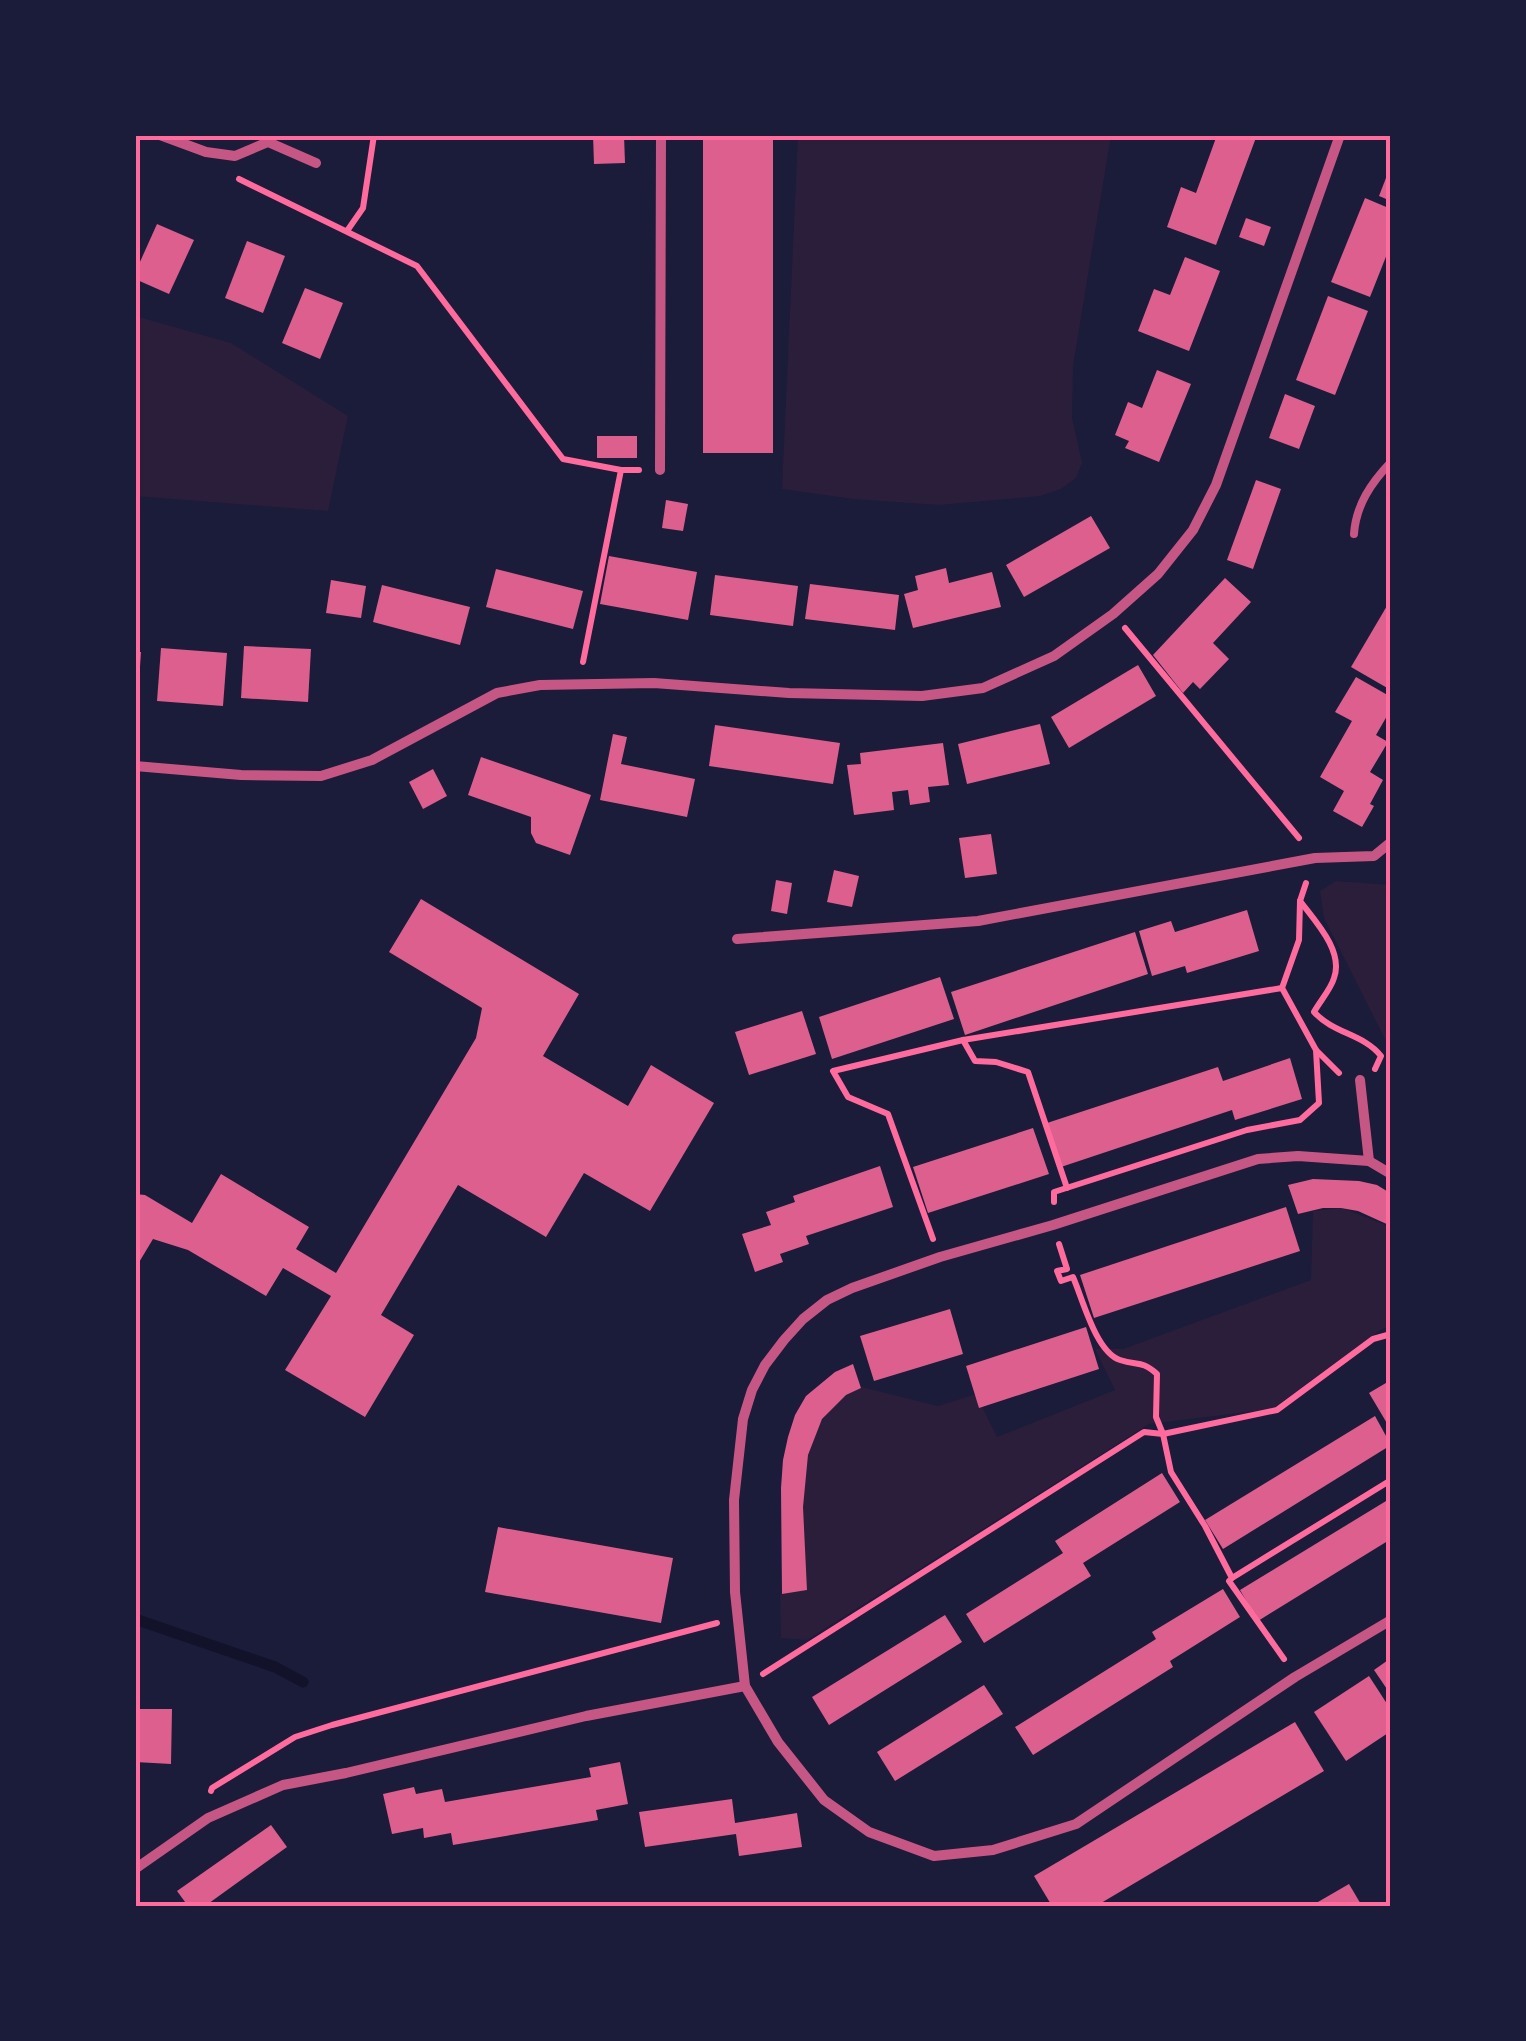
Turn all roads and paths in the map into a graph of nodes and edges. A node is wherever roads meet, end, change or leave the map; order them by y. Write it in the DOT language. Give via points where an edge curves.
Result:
graph roads {
  1 [pos="160,135"];
  2 [pos="374,135"];
  3 [pos="661,135"];
  4 [pos="1340,135"];
  5 [pos="206,152"];
  6 [pos="316,164"];
  7 [pos="347,231"];
  8 [pos="1391,462"];
  9 [pos="621,470"];
  10 [pos="660,470"];
  11 [pos="1354,534"];
  12 [pos="1113,614"];
  13 [pos="580,682"];
  14 [pos="135,766"];
  15 [pos="1289,824"];
  16 [pos="1391,842"];
  17 [pos="1315,858"];
  18 [pos="1300,901"];
  19 [pos="736,939"];
  20 [pos="1282,988"];
  21 [pos="962,1040"];
  22 [pos="1316,1050"];
  23 [pos="1360,1080"];
  24 [pos="1369,1162"];
  25 [pos="1391,1174"];
  26 [pos="1067,1188"];
  27 [pos="1053,1225"];
  28 [pos="940,1257"];
  29 [pos="1391,1334"];
  30 [pos="1162,1434"];
  31 [pos="1391,1480"];
  32 [pos="1232,1578"];
  33 [pos="738,1618"];
  34 [pos="1391,1620"];
  35 [pos="1284,1660"];
  36 [pos="745,1686"];
  37 [pos="208,1818"];
  38 [pos="135,1869"];
  1 -- 5 [label="street"];
  2 -- 7 [label="path" via="364,208"];
  3 -- 10 [label="street"];
  4 -- 12 [label="street" via="1216,485 1193,530 1158,574"];
  5 -- 6 [label="street" via="235,156 268,142"];
  5 -- 7 [label="path" via="227,173"];
  7 -- 9 [label="path" via="417,266 563,460"];
  8 -- 11 [label="lane" via="1361,502"];
  9 -- 10 [label="path"];
  9 -- 13 [label="path"];
  12 -- 13 [label="street" via="1054,656 983,688 922,696"];
  12 -- 15 [label="path"];
  13 -- 14 [label="street" via="497,693 372,760 321,776"];
  16 -- 17 [label="street" via="1374,856"];
  17 -- 18 [label="path"];
  17 -- 19 [label="street" via="978,920"];
  18 -- 20 [label="path" via="1299,940"];
  18 -- 23 [label="path" via="1336,958 1334,979 1314,1012 1325,1024 1372,1044 1380,1056 1372,1075"];
  20 -- 21 [label="path"];
  20 -- 22 [label="path"];
  21 -- 26 [label="path" via="975,1061 1028,1072"];
  21 -- 28 [label="path" via="833,1071 848,1097 888,1114"];
  22 -- 23 [label="path" via="1344,1078"];
  22 -- 26 [label="path" via="1319,1103 1300,1120 1247,1130"];
  23 -- 24 [label="street"];
  24 -- 25 [label="street"];
  24 -- 27 [label="street" via="1258,1159"];
  26 -- 27 [label="path" via="1054,1192"];
  27 -- 28 [label="street"];
  27 -- 30 [label="path" via="1067,1270 1057,1271 1061,1281 1073,1277 1102,1347 1157,1374"];
  28 -- 33 [label="street" via="827,1300 765,1365 744,1419 734,1500"];
  29 -- 30 [label="path" via="1276,1410"];
  30 -- 32 [label="path" via="1171,1472"];
  30 -- 36 [label="path" via="1144,1432"];
  31 -- 32 [label="path"];
  32 -- 35 [label="path"];
  33 -- 36 [label="street"];
  33 -- 37 [label="path" via="295,1738 212,1788"];
  34 -- 36 [label="street" via="1076,1824 974,1852 934,1856 869,1832 824,1800"];
  36 -- 37 [label="street" via="284,1786"];
  37 -- 38 [label="street"];
}
